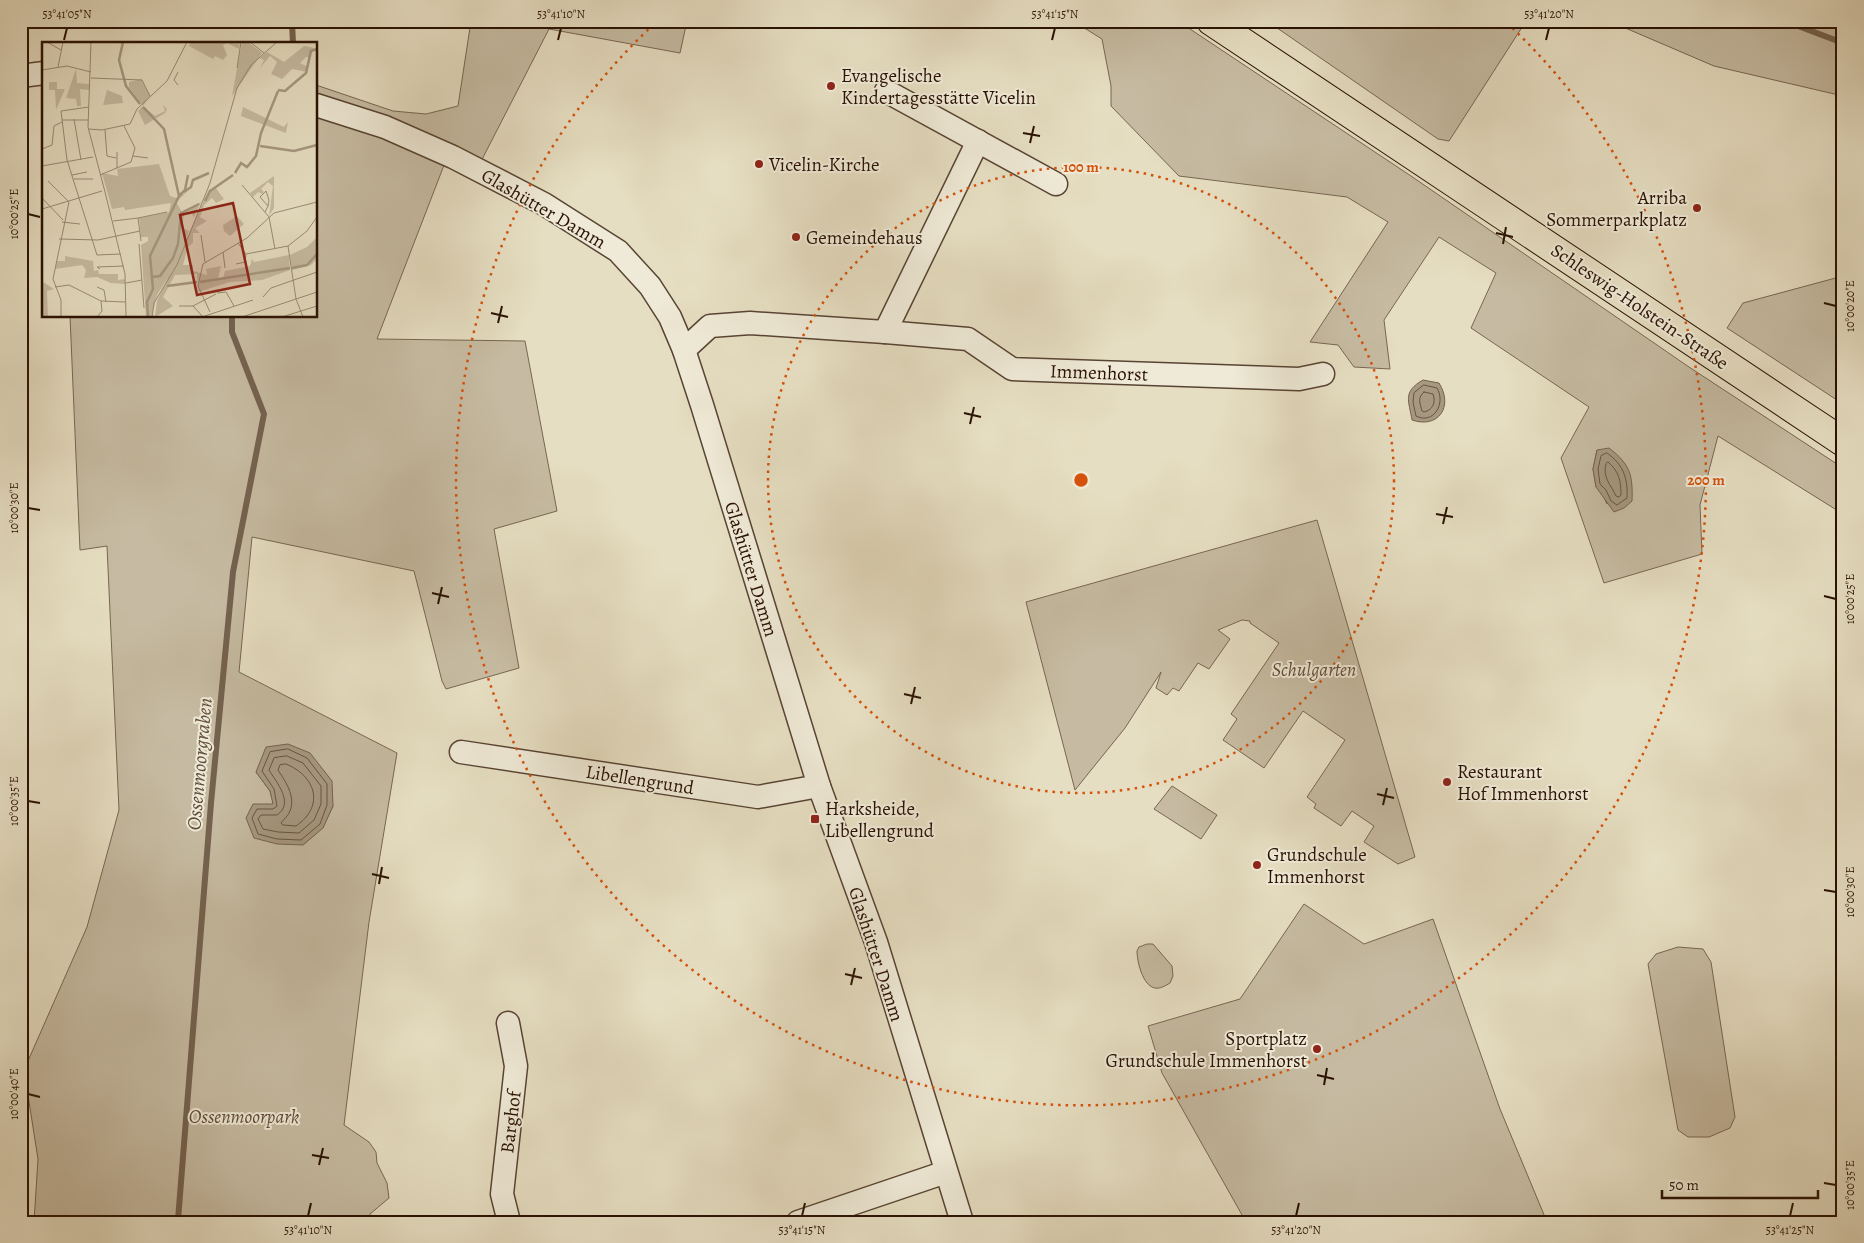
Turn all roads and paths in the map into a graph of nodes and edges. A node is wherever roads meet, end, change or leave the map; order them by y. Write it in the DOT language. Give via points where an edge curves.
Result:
graph roads {
  1 [pos="1211,21"];
  2 [pos="42,73"];
  3 [pos="21,76"];
  4 [pos="886,91"];
  5 [pos="318,106"];
  6 [pos="978,141"];
  7 [pos="1056,184"];
  8 [pos="885,332"];
  9 [pos="684,350"];
  10 [pos="1323,374"];
  11 [pos="1843,442"];
  12 [pos="462,752"];
  13 [pos="819,786"];
  14 [pos="508,1023"];
  15 [pos="946,1172"];
  16 [pos="509,1222"];
  17 [pos="798,1222"];
  18 [pos="962,1222"];
  1 -- 11 [label="main road, Schleswig-Holstein-Straße"];
  2 -- 3 [label="street"];
  4 -- 6 [label="street"];
  5 -- 9 [label="street, Glashütter Damm" via="385,127 454,157 544,204 618,251 650,286 670,316"];
  6 -- 7 [label="street"];
  6 -- 8 [label="street"];
  8 -- 9 [label="street, Immenhorst" via="750,323 710,326"];
  8 -- 10 [label="street, Immenhorst" via="968,339 1012,369 1299,379"];
  9 -- 13 [label="street, Glashütter Damm"];
  12 -- 13 [label="street, Libellengrund" via="758,797"];
  13 -- 15 [label="street, Glashütter Damm" via="876,942"];
  14 -- 16 [label="street, Barghof" via="516,1066 502,1194"];
  15 -- 17 [label="street"];
  15 -- 18 [label="street, Glashütter Damm"];
}
